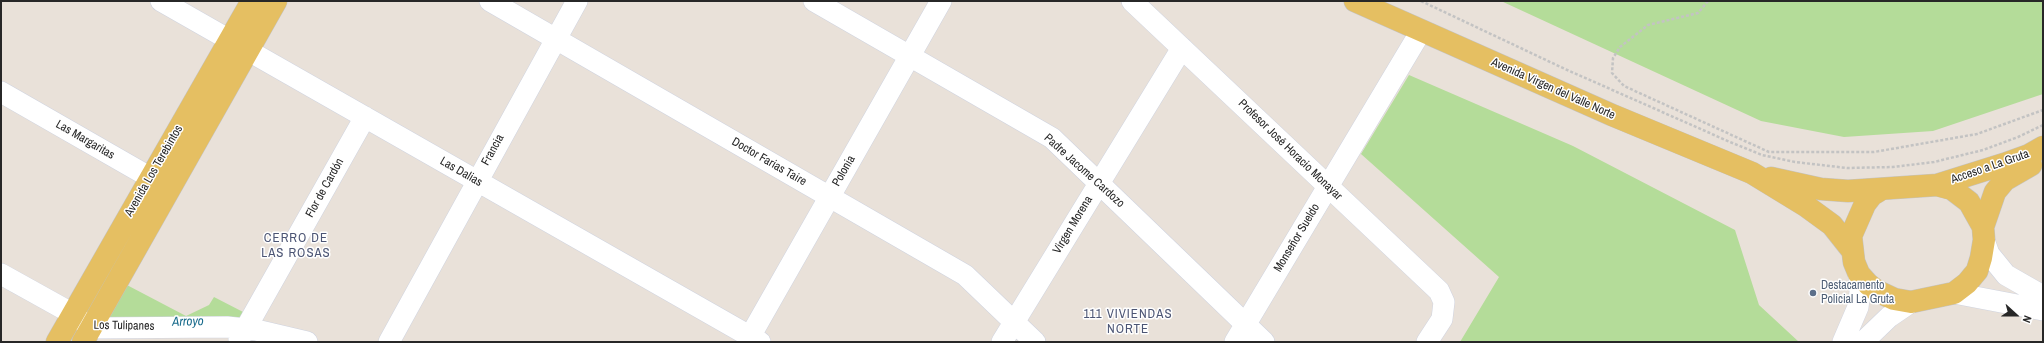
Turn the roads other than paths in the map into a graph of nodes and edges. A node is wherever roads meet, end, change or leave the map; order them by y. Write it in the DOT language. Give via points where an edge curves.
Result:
graph roads {
  1 [pos="162,1"];
  2 [pos="252,1"];
  3 [pos="276,1"];
  4 [pos="490,1"];
  5 [pos="577,1"];
  6 [pos="814,1"];
  7 [pos="941,1"];
  8 [pos="1132,1"];
  9 [pos="1356,1"];
  10 [pos="1421,31"];
  11 [pos="556,39"];
  12 [pos="229,40"];
  13 [pos="1182,48"];
  14 [pos="248,51"];
  15 [pos="910,56"];
  16 [pos="1,92"];
  17 [pos="365,117"];
  18 [pos="2043,147"];
  19 [pos="2043,158"];
  20 [pos="1752,173"];
  21 [pos="151,178"];
  22 [pos="476,181"];
  23 [pos="1099,183"];
  24 [pos="1937,185"];
  25 [pos="1328,186"];
  26 [pos="170,189"];
  27 [pos="1882,189"];
  28 [pos="829,197"];
  29 [pos="1984,234"];
  30 [pos="1852,249"];
  31 [pos="1,274"];
  32 [pos="1859,274"];
  33 [pos="1954,293"];
  34 [pos="2043,296"];
  35 [pos="1911,302"];
  36 [pos="2043,310"];
  37 [pos="73,314"];
  38 [pos="1014,322"];
  39 [pos="1246,324"];
  40 [pos="87,335"];
  41 [pos="242,335"];
  42 [pos="752,340"];
  43 [pos="57,342"];
  44 [pos="308,342"];
  45 [pos="389,342"];
  46 [pos="1002,342"];
  47 [pos="1034,342"];
  48 [pos="1235,342"];
  49 [pos="1264,342"];
  50 [pos="1428,342"];
  51 [pos="1843,342"];
  52 [pos="1863,342"];
  1 -- 12 [label="street, Las Dalias"];
  2 -- 12 [label="main road, Avenida Los Terebintos"];
  3 -- 14 [label="main road, Avenida Los Terebintos"];
  4 -- 11 [label="street, Doctor Farias Taire"];
  5 -- 11 [label="street, Francia"];
  6 -- 15 [label="street, Padre Jacome Cardozo"];
  7 -- 15 [label="street, Polonia"];
  8 -- 13 [label="street, Profesor José Horacio Monayar"];
  9 -- 10 [label="main road, Avenida Virgen del Valle Norte"];
  10 -- 20 [label="main road, Avenida Virgen del Valle Norte"];
  10 -- 25 [label="street, Monseñor Sueldo"];
  11 -- 22 [label="street, Francia"];
  11 -- 28 [label="street, Doctor Farias Taire"];
  12 -- 14 [label="street, Las Dalias"];
  12 -- 21 [label="main road, Avenida Los Terebintos"];
  13 -- 23 [label="street, Virgen Morena"];
  13 -- 25 [label="street, Profesor José Horacio Monayar"];
  14 -- 17 [label="street, Las Dalias"];
  14 -- 26 [label="main road, Avenida Los Terebintos"];
  15 -- 23 [label="street, Padre Jacome Cardozo" via="1052,138"];
  15 -- 28 [label="street, Polonia"];
  16 -- 21 [label="street, Las Margaritas"];
  17 -- 22 [label="street, Las Dalias"];
  17 -- 41 [label="street, Flor de Cardón"];
  18 -- 24 [label="main road, Acceso a La Gruta" via="2004,164"];
  19 -- 29 [label="main road, Acceso a La Gruta" via="2005,180 1992,199"];
  20 -- 27 [label="main road, Avenida Virgen del Valle Norte" via="1821,189"];
  20 -- 30 [label="main road, Avenida Virgen del Valle Norte" via="1832,225"];
  21 -- 26 [label="street, Las Margaritas"];
  21 -- 37 [label="main road, Avenida Los Terebintos"];
  22 -- 42 [label="street, Las Dalias"];
  22 -- 45 [label="street, Francia"];
  23 -- 38 [label="street, Virgen Morena"];
  23 -- 39 [label="street, Padre Jacome Cardozo"];
  24 -- 27 [label="main road"];
  24 -- 29 [label="main road" via="1952,189 1966,198 1975,211"];
  25 -- 39 [label="street, Monseñor Sueldo"];
  25 -- 50 [label="street, Profesor José Horacio Monayar" via="1439,291 1444,302 1442,319"];
  26 -- 40 [label="main road, Avenida Los Terebintos"];
  27 -- 30 [label="main road" via="1864,204 1852,236"];
  28 -- 38 [label="street, Doctor Farias Taire" via="965,275"];
  28 -- 42 [label="street, Polonia"];
  29 -- 33 [label="main road" via="1977,271"];
  29 -- 34 [label="street" via="1988,254 2006,275"];
  30 -- 32 [label="main road"];
  31 -- 37 [label="street, Los Tulipanes"];
  32 -- 35 [label="main road" via="1877,291 1894,299"];
  32 -- 51 [label="street" via="1858,307"];
  33 -- 35 [label="main road"];
  33 -- 36 [label="street"];
  35 -- 52 [label="street" via="1889,317"];
  37 -- 40 [label="street, Los Tulipanes"];
  37 -- 43 [label="main road, Avenida Los Terebintos"];
  38 -- 46 [label="street, Virgen Morena"];
  38 -- 47 [label="street, Doctor Farias Taire"];
  39 -- 48 [label="street, Monseñor Sueldo"];
  39 -- 49 [label="street, Padre Jacome Cardozo"];
  40 -- 41 [label="street, Los Tulipanes" via="227,327"];
  41 -- 44 [label="street, Los Tulipanes"];
}
